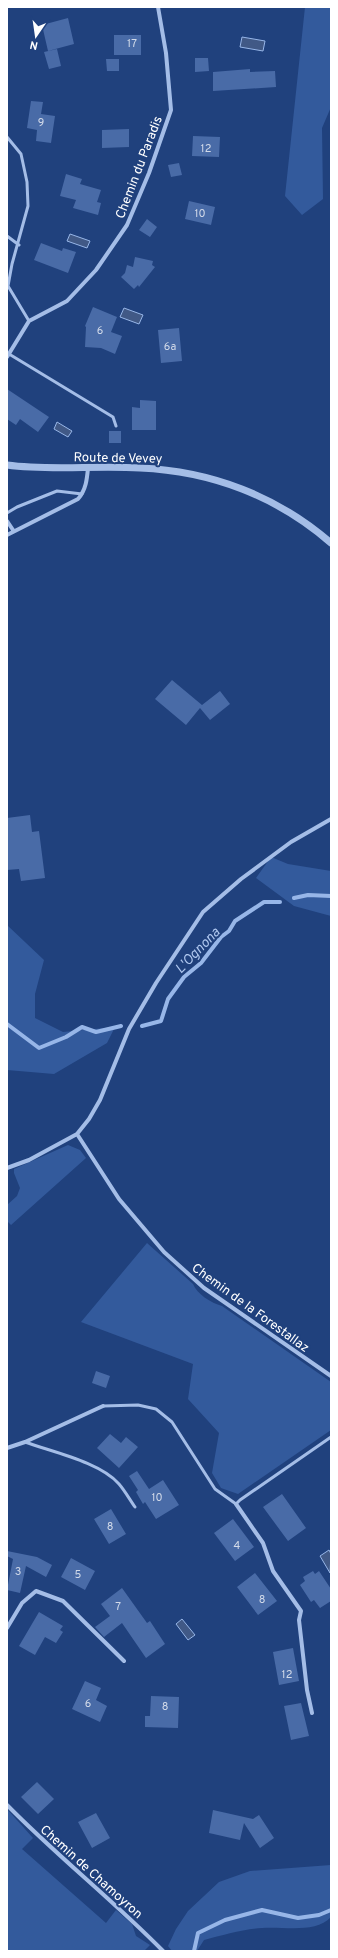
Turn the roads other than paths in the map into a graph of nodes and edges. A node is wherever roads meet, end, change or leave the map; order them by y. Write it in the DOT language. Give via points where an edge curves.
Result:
graph roads {
  1 [pos="158,7"];
  2 [pos="7,137"];
  3 [pos="7,236"];
  4 [pos="19,245"];
  5 [pos="29,321"];
  6 [pos="8,355"];
  7 [pos="116,426"];
  8 [pos="7,465"];
  9 [pos="88,468"];
  10 [pos="83,494"];
  11 [pos="7,513"];
  12 [pos="7,521"];
  13 [pos="13,530"];
  14 [pos="7,535"];
  15 [pos="331,543"];
  16 [pos="331,819"];
  17 [pos="77,1134"];
  18 [pos="7,1168"];
  19 [pos="331,1376"];
  20 [pos="103,1406"];
  21 [pos="331,1437"];
  22 [pos="24,1442"];
  23 [pos="7,1448"];
  24 [pos="236,1504"];
  25 [pos="135,1507"];
  26 [pos="7,1628"];
  27 [pos="124,1661"];
  28 [pos="312,1713"];
  29 [pos="7,1805"];
  30 [pos="163,1951"];
  1 -- 5 [label="street, Chemin du Paradis" via="166,53 171,110 149,173 127,226 96,270 67,301"];
  2 -- 4 [label="lane" via="21,154 27,182 28,206"];
  3 -- 4 [label="lane"];
  4 -- 5 [label="lane" via="8,286"];
  5 -- 6 [label="street"];
  6 -- 7 [label="lane" via="113,416"];
  8 -- 9 [label="street, Route de Vevey"];
  9 -- 10 [label="street"];
  9 -- 15 [label="street, Route de Vevey" via="176,471 237,486 288,512"];
  10 -- 11 [label="lane" via="57,491"];
  10 -- 13 [label="street" via="78,499"];
  12 -- 13 [label="street"];
  13 -- 14 [label="street"];
  16 -- 17 [label="street" via="290,842 203,912 129,1029 100,1100"];
  17 -- 18 [label="street" via="29,1160"];
  17 -- 19 [label="street, Chemin de la Forestallaz" via="119,1199 164,1252 204,1288"];
  20 -- 22 [label="street"];
  20 -- 24 [label="lane" via="138,1404 156,1410 172,1422 215,1489"];
  21 -- 24 [label="lane"];
  22 -- 23 [label="street"];
  22 -- 25 [label="lane" via="87,1464 106,1474 119,1484"];
  24 -- 28 [label="street" via="263,1544 273,1571 300,1611 307,1690"];
  26 -- 27 [label="street" via="22,1603 36,1591 63,1601"];
  29 -- 30 [label="street, Chemin de Chamoyron" via="38,1837 130,1917"];
}
